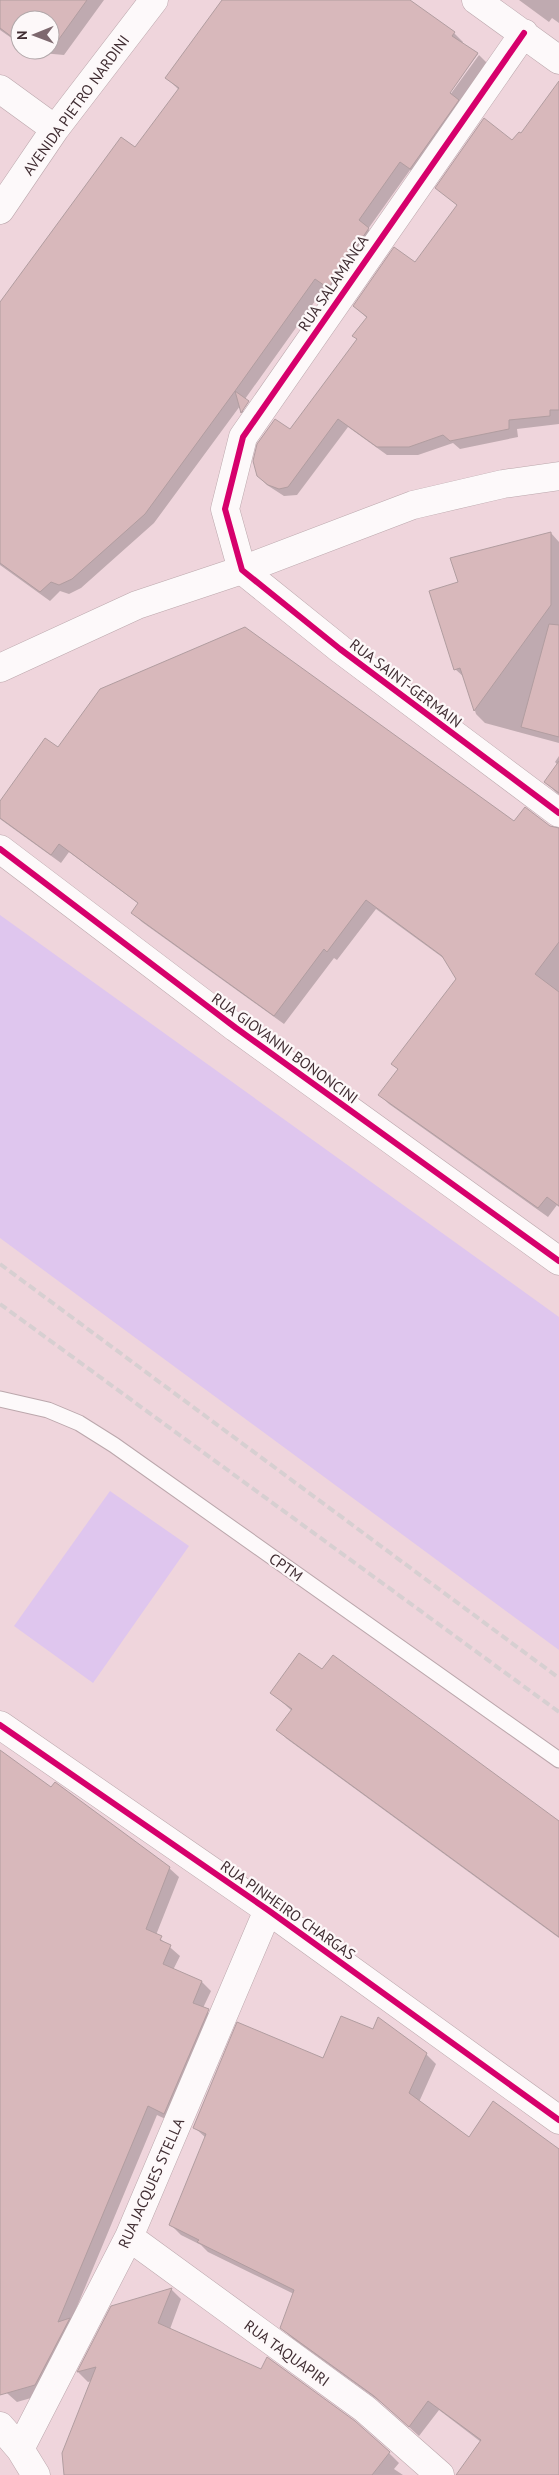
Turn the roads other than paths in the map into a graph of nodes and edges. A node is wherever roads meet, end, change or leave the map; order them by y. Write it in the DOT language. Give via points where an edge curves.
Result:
graph roads {
  1 [pos="154,0"];
  2 [pos="476,0"];
  3 [pos="524,33"];
  4 [pos="559,60"];
  5 [pos="0,89"];
  6 [pos="55,129"];
  7 [pos="0,210"];
  8 [pos="559,476"];
  9 [pos="242,570"];
  10 [pos="0,668"];
  11 [pos="559,813"];
  12 [pos="0,849"];
  13 [pos="559,1261"];
  14 [pos="0,1399"];
  15 [pos="0,1726"];
  16 [pos="559,1760"];
  17 [pos="268,1910"];
  18 [pos="559,2120"];
  19 [pos="129,2237"];
  20 [pos="0,2426"];
  21 [pos="20,2449"];
  22 [pos="36,2475"];
  23 [pos="440,2475"];
  1 -- 6 [label="street, AVENIDA PIETRO NARDINI"];
  2 -- 3 [label="street"];
  3 -- 4 [label="street"];
  3 -- 9 [label="street, RUA SALAMANCA" via="243,436 225,509"];
  5 -- 6 [label="street"];
  6 -- 7 [label="street, AVENIDA PIETRO NARDINI"];
  8 -- 9 [label="street" via="503,484 413,505"];
  9 -- 10 [label="street" via="137,605"];
  9 -- 11 [label="street, RUA SAINT-GERMAIN" via="347,655"];
  12 -- 13 [label="street, RUA GIOVANNI BONONCINI" via="244,1034"];
  14 -- 16 [label="lane, CPTM" via="48,1410 79,1423 114,1445"];
  15 -- 17 [label="street, RUA PINHEIRO CHARGAS"];
  17 -- 18 [label="street, RUA PINHEIRO CHARGAS"];
  17 -- 19 [label="street, RUA JACQUES STELLA"];
  19 -- 21 [label="street, RUA JACQUES STELLA"];
  19 -- 23 [label="street, RUA TAQUAPIRI" via="365,2409"];
  20 -- 21 [label="street"];
  21 -- 22 [label="street"];
}
